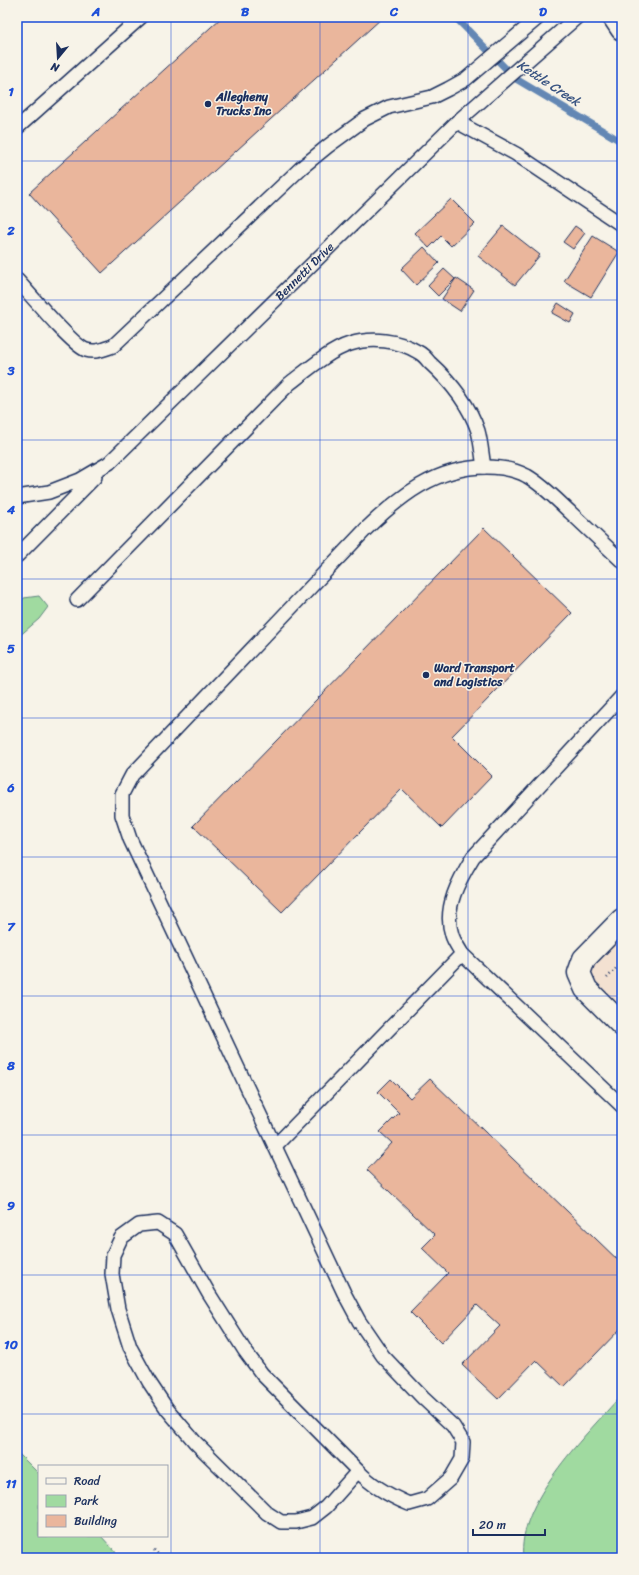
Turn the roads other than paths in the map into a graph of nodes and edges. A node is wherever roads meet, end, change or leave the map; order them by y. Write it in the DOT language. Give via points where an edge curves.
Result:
graph roads {
  1 [pos="142,17"];
  2 [pos="539,17"];
  3 [pos="577,17"];
  4 [pos="614,17"];
  5 [pos="622,29"];
  6 [pos="457,122"];
  7 [pos="17,128"];
  8 [pos="622,225"];
  9 [pos="17,280"];
  10 [pos="109,463"];
  11 [pos="484,467"];
  12 [pos="17,497"];
  13 [pos="17,556"];
  14 [pos="622,561"];
  15 [pos="77,600"];
  16 [pos="622,696"];
  17 [pos="622,920"];
  18 [pos="462,954"];
  19 [pos="622,1025"];
  20 [pos="622,1106"];
  21 [pos="274,1146"];
  22 [pos="358,1471"];
  1 -- 7 [label="lane"];
  2 -- 9 [label="lane" via="466,79 432,97 389,107 365,119 328,146 113,346 99,351 85,350 71,339"];
  3 -- 6 [label="lane, Bennetti Drive"];
  4 -- 5 [label="street"];
  6 -- 8 [label="lane" via="516,154"];
  6 -- 10 [label="lane, Bennetti Drive"];
  10 -- 12 [label="lane, Bennetti Drive" via="80,480 49,492"];
  10 -- 13 [label="lane"];
  11 -- 14 [label="lane" via="506,468 526,476 548,490"];
  11 -- 15 [label="lane" via="478,431 466,405 455,388 419,352 401,344 375,340 350,344 321,359 289,384"];
  11 -- 21 [label="lane" via="461,468 437,477 390,506 132,775 122,794 122,816 130,839"];
  16 -- 18 [label="lane" via="473,857 463,873 453,894 449,916 452,935"];
  17 -- 19 [label="street" via="584,959 579,973 586,989"];
  18 -- 20 [label="lane"];
  18 -- 21 [label="lane"];
  21 -- 22 [label="lane" via="359,1321 384,1356 453,1426 463,1442 462,1458 451,1478 427,1499 409,1504 388,1495"];
  22 -- 22 [label="lane" via="262,1374 213,1301 175,1234 158,1223 139,1225 121,1238 113,1255 112,1274 118,1309 130,1347 167,1409 195,1442 267,1513 281,1522 312,1518 326,1507"];
}
